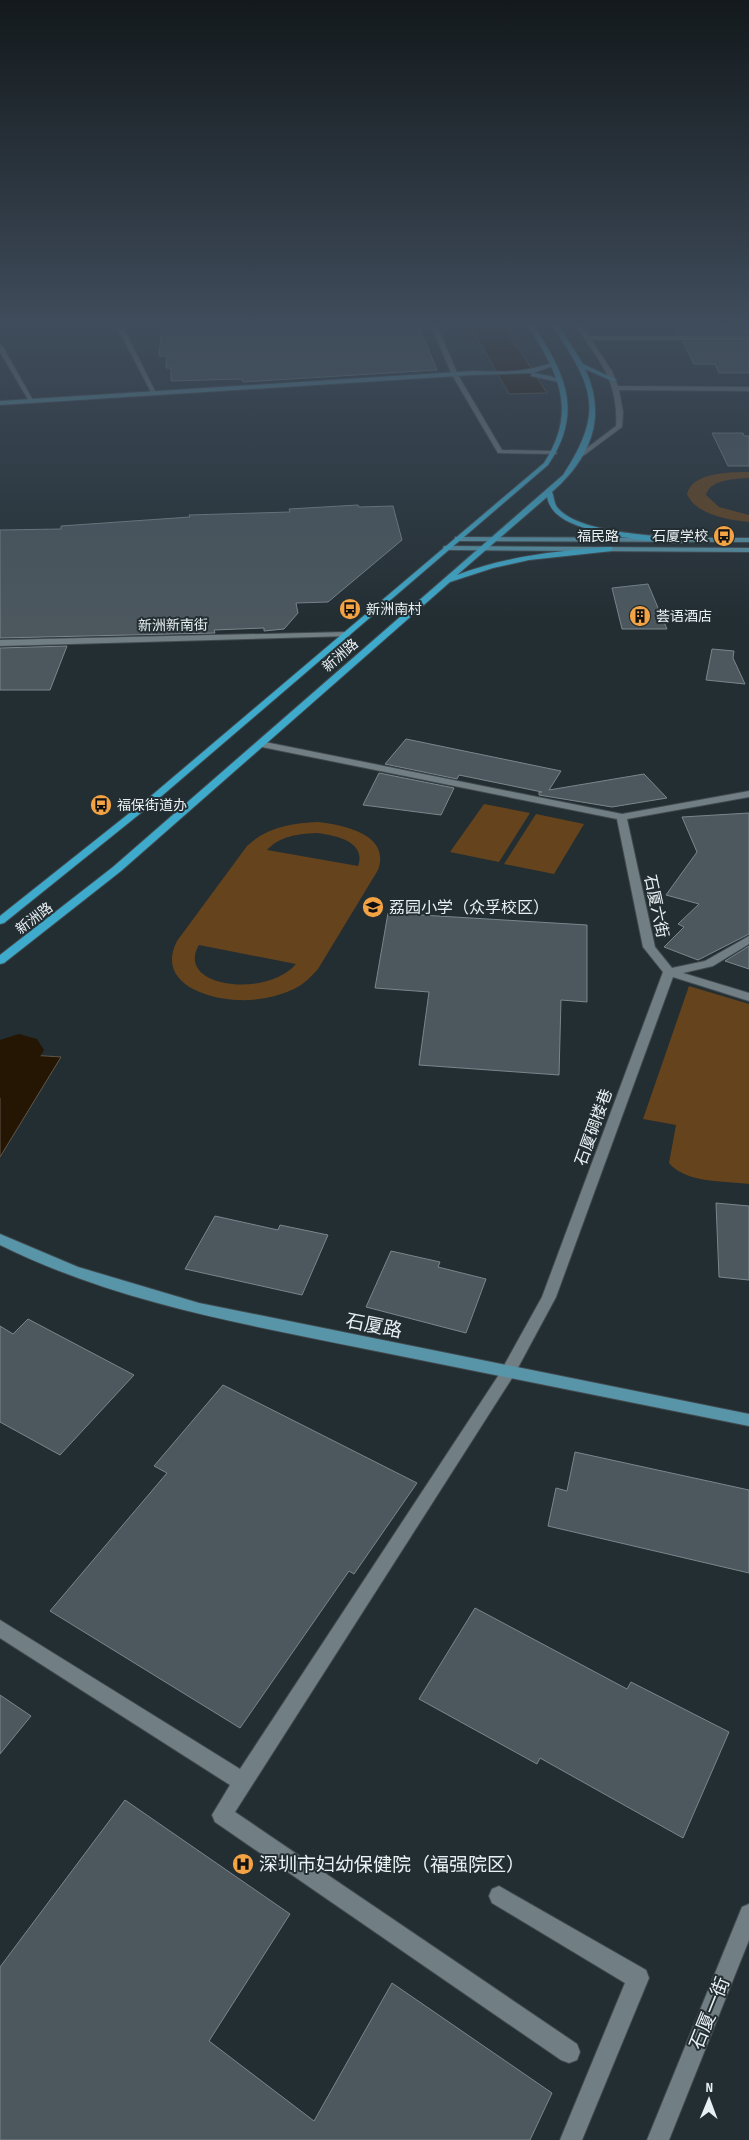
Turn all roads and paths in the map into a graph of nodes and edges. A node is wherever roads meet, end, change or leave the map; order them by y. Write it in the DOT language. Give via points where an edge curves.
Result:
graph roads {
  1 [pos="483,423"];
  2 [pos="562,423"];
  3 [pos="592,423"];
  4 [pos="620,423"];
  5 [pos="581,455"];
  6 [pos="554,457"];
  7 [pos="568,461"];
  8 [pos="576,462"];
  9 [pos="549,493"];
  10 [pos="458,539"];
  11 [pos="494,540"];
  12 [pos="687,540"];
  13 [pos="749,540"];
  14 [pos="447,548"];
  15 [pos="483,548"];
  16 [pos="609,549"];
  17 [pos="749,550"];
  18 [pos="441,585"];
  19 [pos="346,634"];
  20 [pos="0,643"];
  21 [pos="260,744"];
  22 [pos="749,794"];
  23 [pos="622,817"];
  24 [pos="0,921"];
  25 [pos="749,939"];
  26 [pos="0,961"];
  27 [pos="669,972"];
  28 [pos="749,996"];
  29 [pos="0,1239"];
  30 [pos="509,1371"];
  31 [pos="749,1420"];
  32 [pos="0,1628"];
  33 [pos="243,1782"];
  34 [pos="499,1896"];
  35 [pos="749,1914"];
  36 [pos="569,2052"];
  37 [pos="570,2140"];
  38 [pos="658,2140"];
  1 -- 6 [label="street" via="500,452"];
  2 -- 6 [label="main road, 新洲路"];
  3 -- 5 [label="main road, 新洲路"];
  4 -- 5 [label="street" via="619,427"];
  5 -- 8 [label="main road, 新洲路"];
  6 -- 10 [label="main road, 新洲路"];
  7 -- 8 [label="main road"];
  8 -- 9 [label="main road, 新洲路"];
  9 -- 11 [label="main road, 新洲路"];
  9 -- 12 [label="main road" via="552,507 567,518 587,526 619,534"];
  10 -- 11 [label="street, 福民路"];
  10 -- 14 [label="main road, 新洲路"];
  11 -- 12 [label="street, 福民路"];
  11 -- 15 [label="main road, 新洲路"];
  12 -- 13 [label="street, 福民路"];
  14 -- 15 [label="street, 福民路"];
  14 -- 19 [label="main road, 新洲路"];
  15 -- 16 [label="street, 福民路"];
  15 -- 18 [label="main road, 新洲路"];
  16 -- 17 [label="street, 福民路"];
  16 -- 18 [label="main road" via="507,561"];
  18 -- 21 [label="main road, 新洲路"];
  19 -- 20 [label="street, 新洲新南街"];
  19 -- 24 [label="main road, 新洲路" via="154,798"];
  21 -- 23 [label="street"];
  21 -- 26 [label="main road, 新洲路" via="98,886"];
  22 -- 23 [label="street"];
  23 -- 27 [label="street, 石厦六街" via="649,947"];
  25 -- 27 [label="street" via="709,964"];
  27 -- 28 [label="street"];
  27 -- 30 [label="street, 石厦碉楼巷" via="549,1297"];
  29 -- 30 [label="street, 石厦路" via="33,1256 112,1284 199,1309"];
  30 -- 31 [label="street, 石厦路"];
  30 -- 33 [label="street, 石厦碉楼巷"];
  32 -- 33 [label="street"];
  33 -- 36 [label="street, 石厦碉楼巷" via="222,1815"];
  34 -- 37 [label="street" via="638,1978"];
  35 -- 38 [label="street, 石厦一街"];
}
